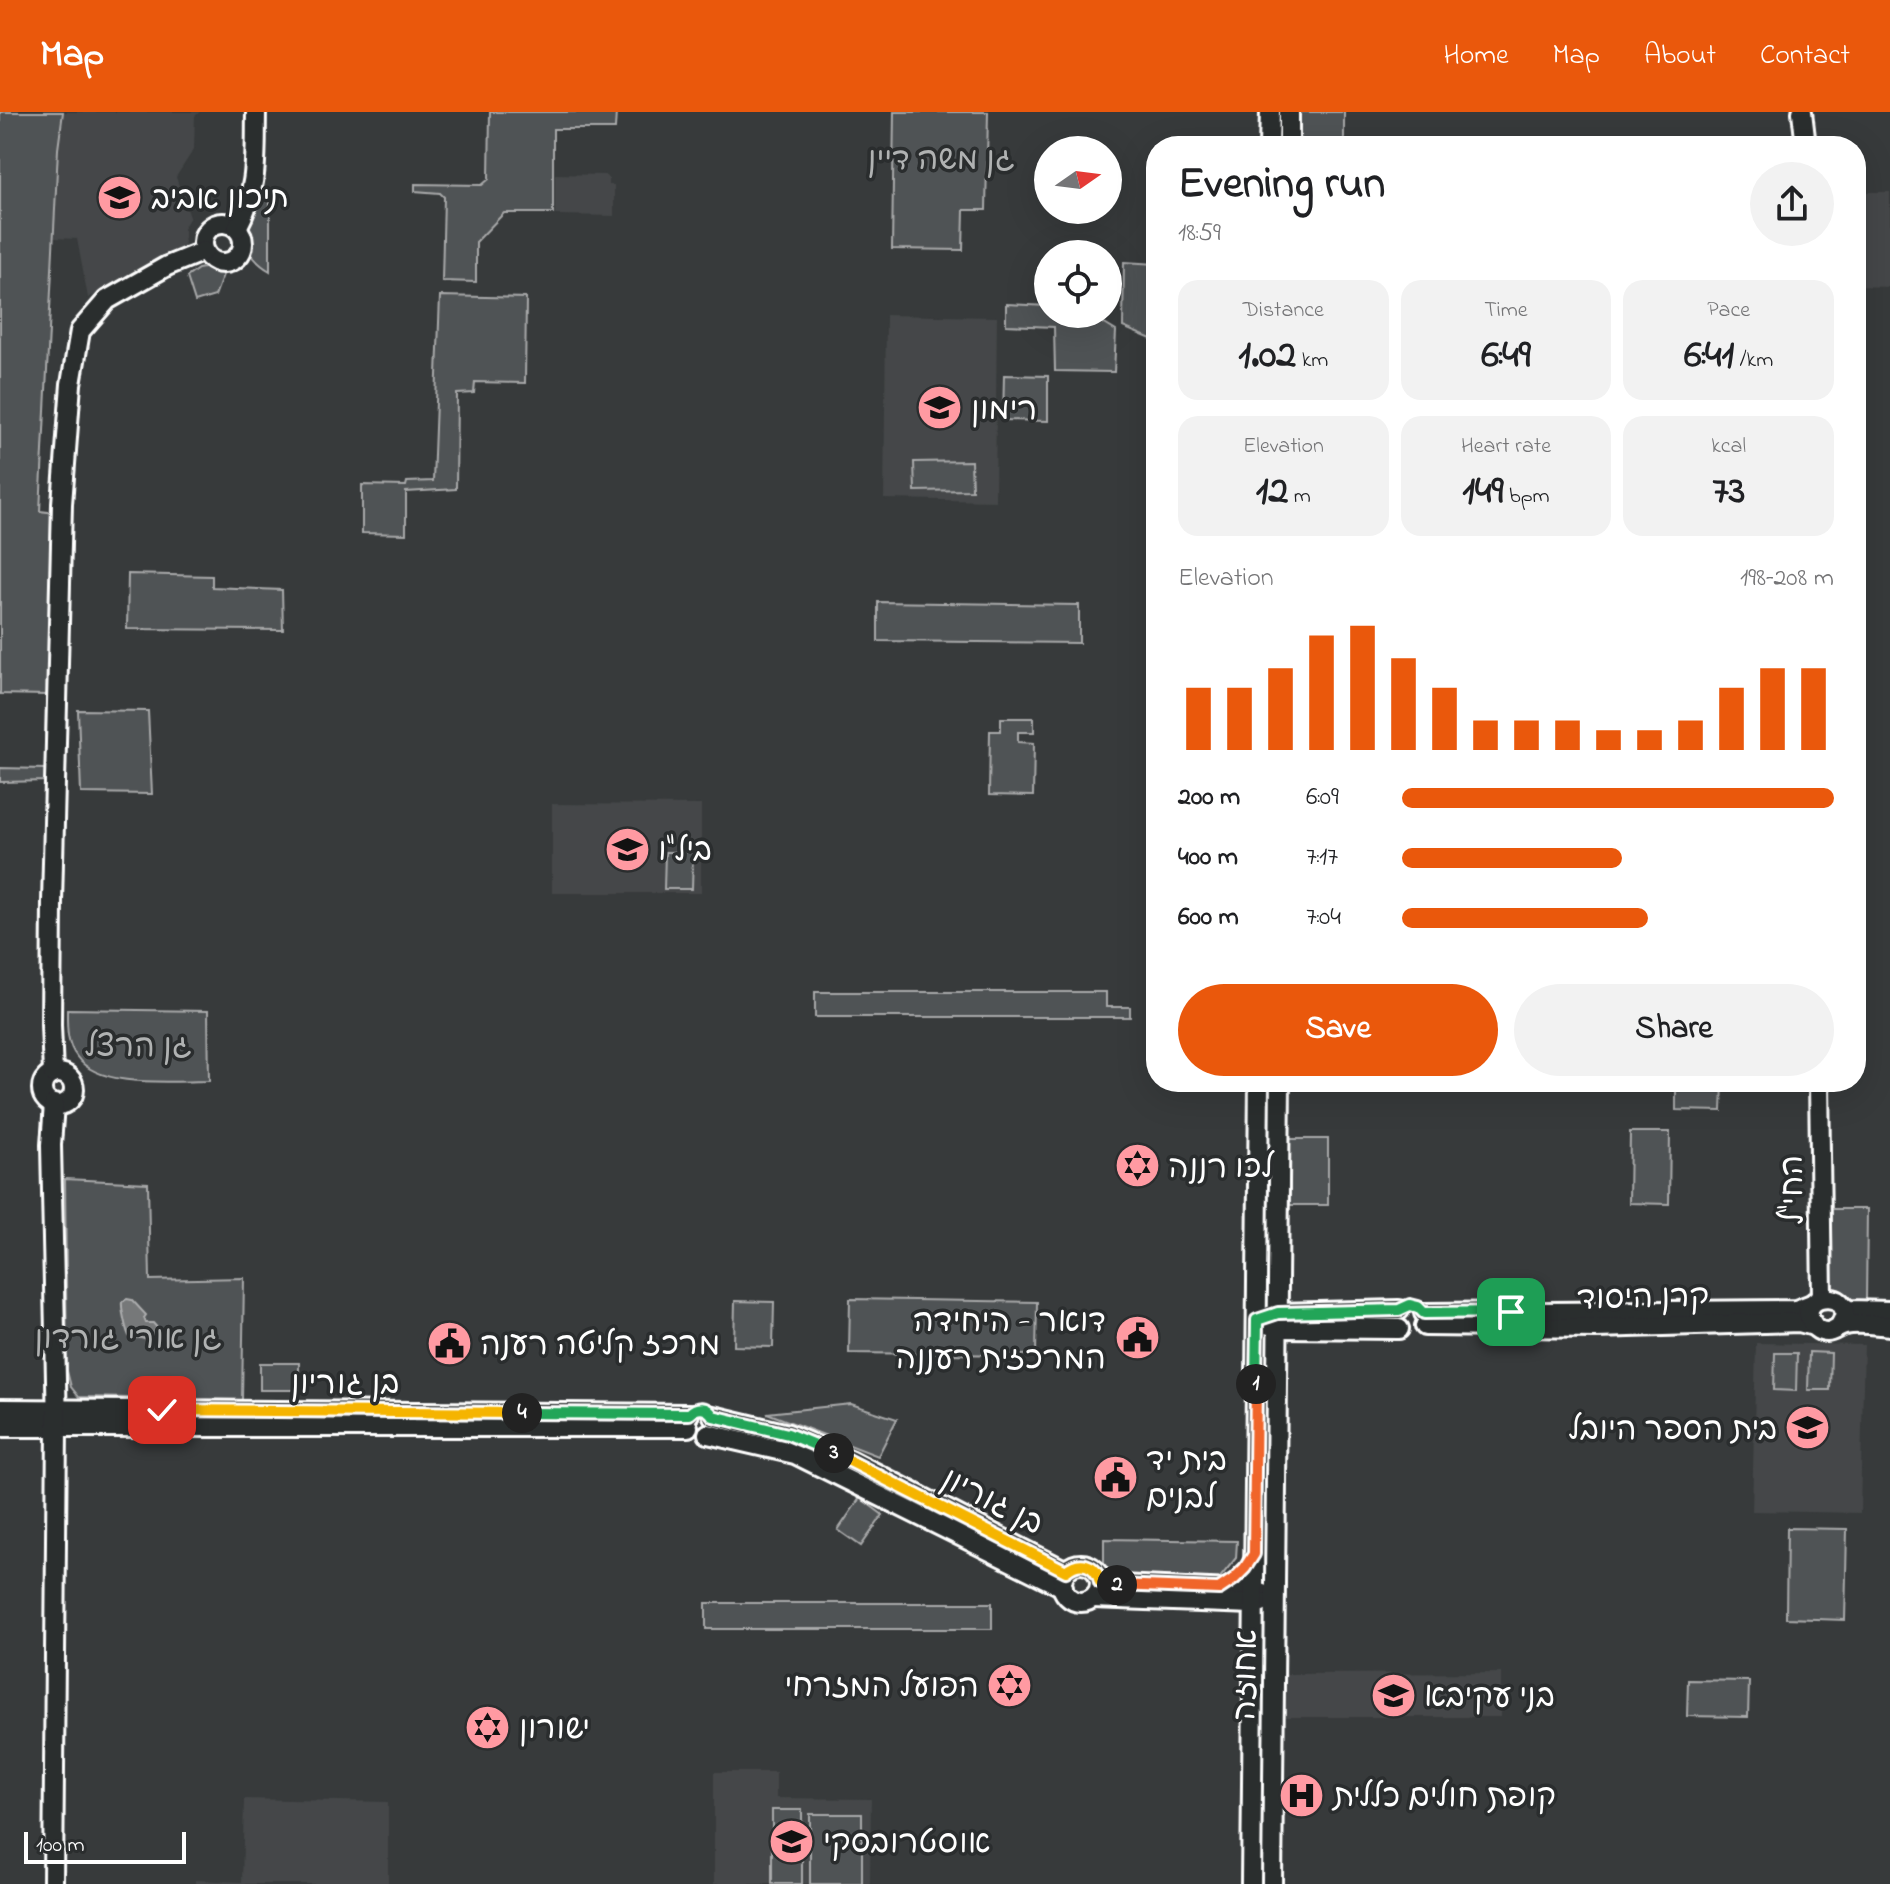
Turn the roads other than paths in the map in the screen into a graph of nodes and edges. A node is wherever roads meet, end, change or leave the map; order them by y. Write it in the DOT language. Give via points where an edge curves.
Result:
graph roads {
  1 [pos="256,112"];
  2 [pos="1270,112"];
  3 [pos="1289,112"];
  4 [pos="1802,112"];
  5 [pos="1269,136"];
  6 [pos="1289,136"];
  7 [pos="1805,136"];
  8 [pos="237,228"];
  9 [pos="204,251"];
  10 [pos="1259,1092"];
  11 [pos="1280,1092"];
  12 [pos="1819,1092"];
  13 [pos="1279,1281"];
  14 [pos="1817,1301"];
  15 [pos="1842,1306"];
  16 [pos="1399,1310"];
  17 [pos="1890,1311"];
  18 [pos="1424,1319"];
  19 [pos="1257,1320"];
  20 [pos="1278,1320"];
  21 [pos="1306,1320"];
  22 [pos="1814,1326"];
  23 [pos="1890,1326"];
  24 [pos="1839,1327"];
  25 [pos="1399,1329"];
  26 [pos="1278,1357"];
  27 [pos="0,1409"];
  28 [pos="57,1418"];
  29 [pos="0,1427"];
  30 [pos="1254,1554"];
  31 [pos="1064,1579"];
  32 [pos="1097,1590"];
  33 [pos="1219,1596"];
  34 [pos="1253,1597"];
  35 [pos="1275,1599"];
  36 [pos="1253,1630"];
  37 [pos="53,1884"];
  38 [pos="1251,1884"];
  39 [pos="1272,1884"];
  1 -- 8 [label="street" via="255,178"];
  2 -- 5 [label="street"];
  3 -- 6 [label="street"];
  4 -- 7 [label="street"];
  8 -- 9 [label="street" via="225,222 211,226 203,237"];
  8 -- 9 [label="street" via="243,240 236,259 217,262"];
  9 -- 28 [label="street" via="107,300 80,331 71,384 62,504 51,1025 53,1074 67,1076 74,1088 68,1101 54,1104 51,1145"];
  10 -- 19 [label="street, אחוזה"];
  11 -- 13 [label="street, אחוזה"];
  12 -- 14 [label="street, החי\"ל"];
  13 -- 20 [label="street, אחוזה"];
  13 -- 21 [label="street"];
  14 -- 15 [label="street" via="1834,1299"];
  14 -- 18 [label="street, קרן היסוד" via="1796,1310"];
  14 -- 22 [label="street" via="1809,1316"];
  15 -- 17 [label="street"];
  15 -- 24 [label="street"];
  16 -- 18 [label="street" via="1414,1305"];
  16 -- 21 [label="street"];
  16 -- 25 [label="street"];
  18 -- 22 [label="street, קרן היסוד" via="1596,1328 1799,1322"];
  18 -- 25 [label="street" via="1419,1333 1406,1335"];
  19 -- 20 [label="street"];
  19 -- 30 [label="street, אחוזה"];
  20 -- 21 [label="street"];
  20 -- 26 [label="street, אחוזה"];
  21 -- 25 [label="street"];
  21 -- 26 [label="street"];
  22 -- 24 [label="street" via="1829,1332"];
  23 -- 24 [label="street"];
  26 -- 35 [label="street, אחוזה"];
  27 -- 28 [label="street, בן גוריון"];
  28 -- 29 [label="street, בן גוריון"];
  28 -- 31 [label="street, בן גוריון" via="688,1421 694,1435 704,1436 711,1425 795,1454"];
  28 -- 37 [label="street"];
  30 -- 33 [label="street"];
  30 -- 34 [label="street, אחוזה"];
  31 -- 32 [label="street" via="1065,1593 1075,1601 1087,1601"];
  31 -- 32 [label="street" via="1076,1564 1087,1565 1095,1570"];
  32 -- 33 [label="street"];
  33 -- 34 [label="street"];
  33 -- 36 [label="street"];
  34 -- 35 [label="street"];
  34 -- 36 [label="street, אחוזה"];
  35 -- 39 [label="street, אחוזה"];
  36 -- 38 [label="street, אחוזה"];
}
